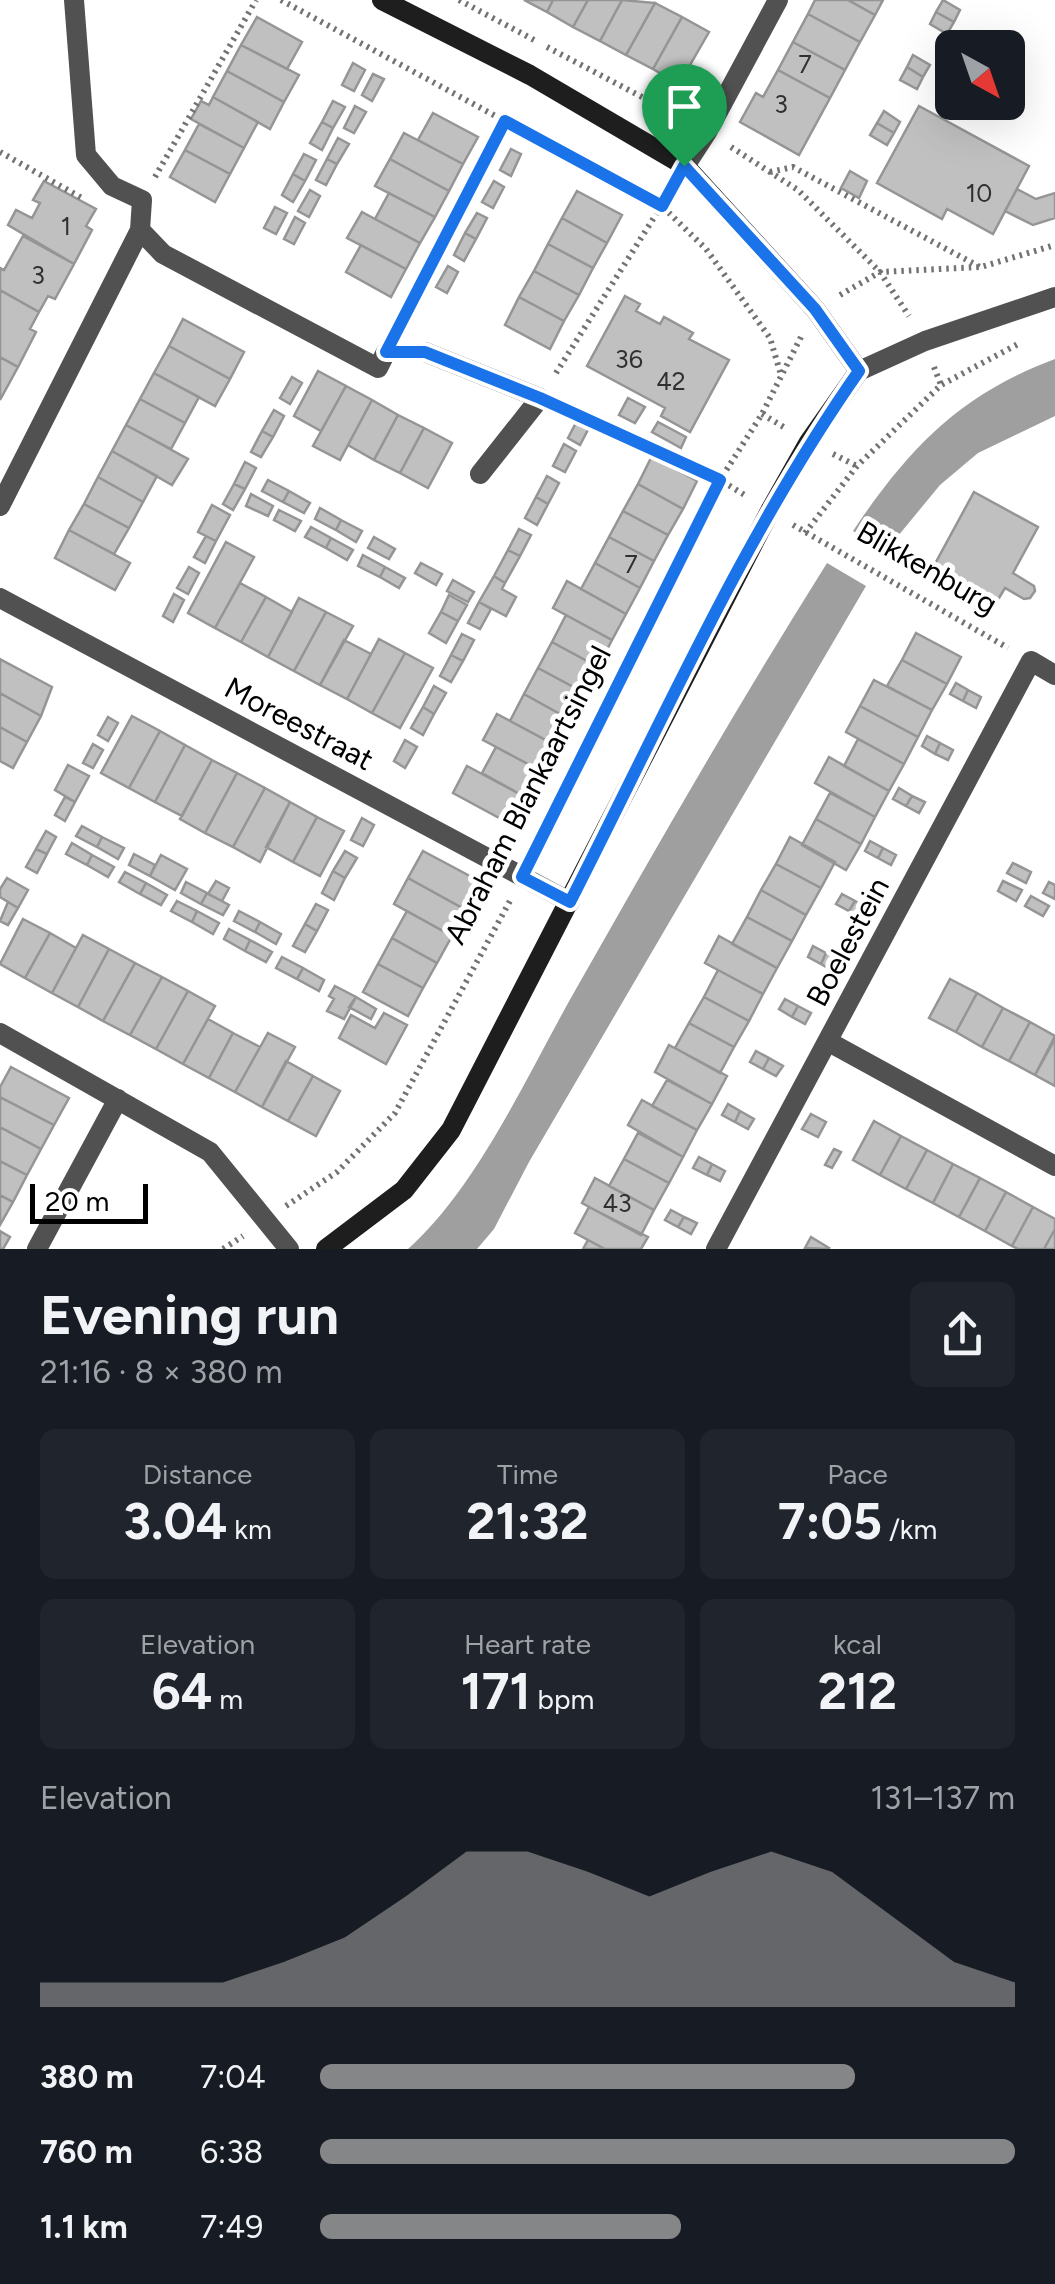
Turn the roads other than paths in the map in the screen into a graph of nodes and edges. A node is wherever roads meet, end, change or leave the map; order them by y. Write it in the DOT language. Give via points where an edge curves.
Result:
graph roads {
  1 [pos="74,0"];
  2 [pos="382,0"];
  3 [pos="778,0"];
  4 [pos="684,166"];
  5 [pos="140,230"];
  6 [pos="1055,297"];
  7 [pos="859,371"];
  8 [pos="480,474"];
  9 [pos="0,506"];
  10 [pos="0,598"];
  11 [pos="1055,674"];
  12 [pos="570,902"];
  13 [pos="0,1033"];
  14 [pos="829,1042"];
  15 [pos="118,1099"];
  16 [pos="1055,1166"];
  17 [pos="37,1249"];
  18 [pos="288,1249"];
  19 [pos="326,1249"];
  20 [pos="716,1249"];
  1 -- 5 [label="street" via="86,155 112,186 142,200"];
  2 -- 4 [label="street" via="530,75"];
  3 -- 4 [label="street"];
  4 -- 7 [label="street" via="815,309"];
  5 -- 8 [label="street" via="164,254 378,368 386,352 425,352 540,398"];
  5 -- 9 [label="street"];
  6 -- 7 [label="street"];
  7 -- 12 [label="street" via="770,511"];
  10 -- 12 [label="street, Moreestraat"];
  11 -- 14 [label="street, Boelestein" via="1030,661"];
  12 -- 19 [label="street" via="452,1130 404,1190"];
  13 -- 15 [label="street"];
  14 -- 16 [label="street"];
  14 -- 20 [label="street, Boelestein"];
  15 -- 17 [label="street"];
  15 -- 18 [label="street" via="210,1152"];
}
